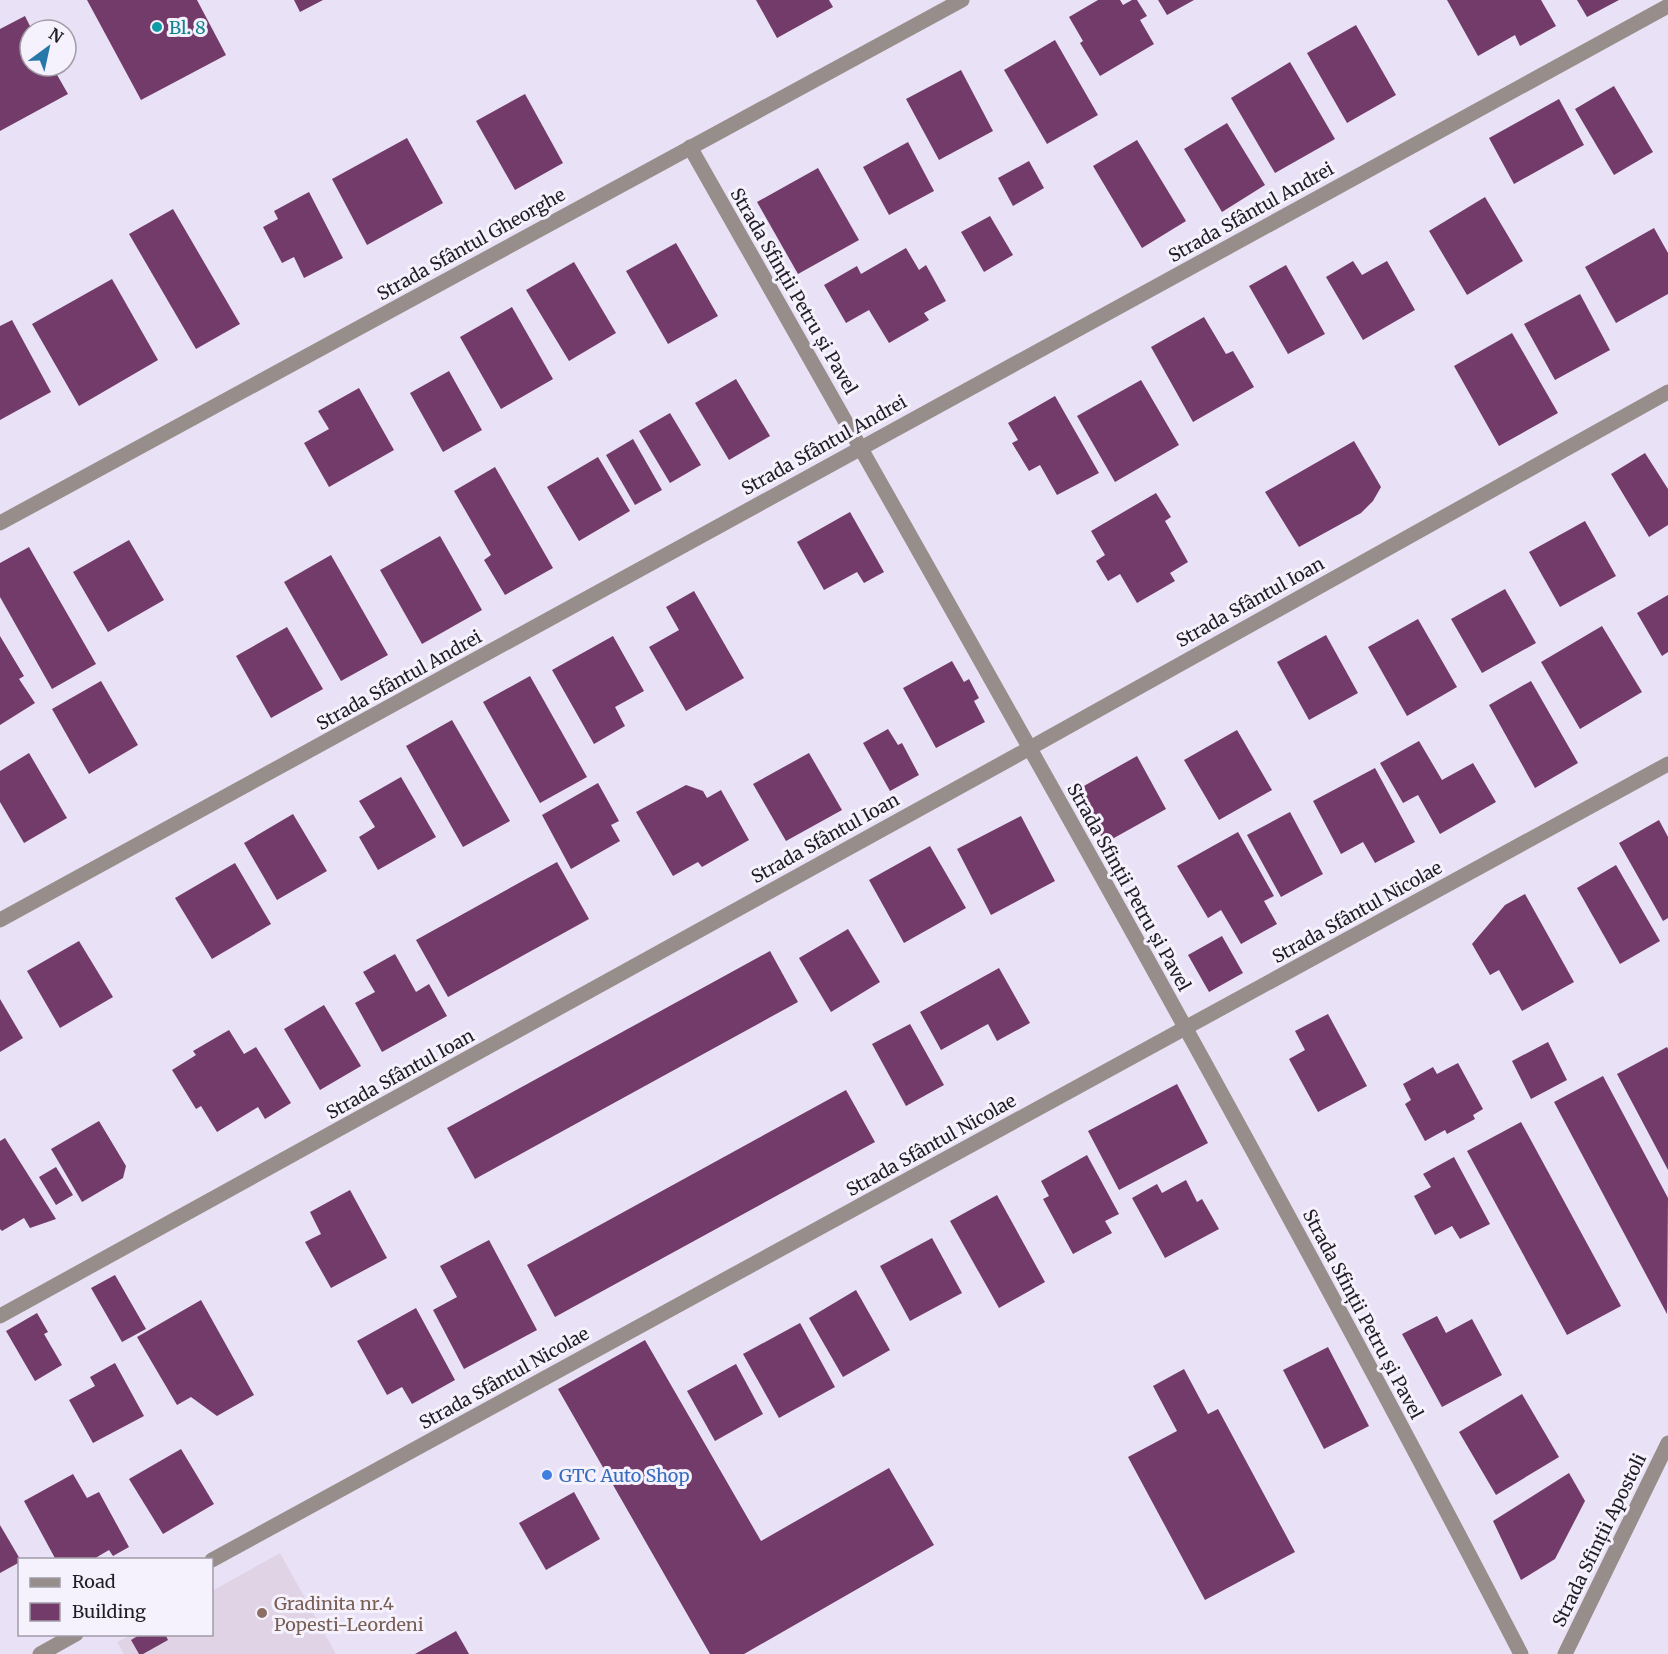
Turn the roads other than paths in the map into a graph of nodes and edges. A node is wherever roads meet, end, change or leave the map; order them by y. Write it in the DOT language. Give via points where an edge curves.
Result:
graph roads {
  1 [pos="962,0"];
  2 [pos="1668,6"];
  3 [pos="690,147"];
  4 [pos="1668,392"];
  5 [pos="860,448"];
  6 [pos="0,523"];
  7 [pos="1030,748"];
  8 [pos="1668,764"];
  9 [pos="0,920"];
  10 [pos="1186,1028"];
  11 [pos="0,1316"];
  12 [pos="1668,1443"];
  13 [pos="213,1559"];
  14 [pos="74,1636"];
  15 [pos="40,1654"];
  16 [pos="1521,1654"];
  17 [pos="1565,1654"];
  1 -- 3 [label="street, Strada Sfântul Gheorghe"];
  2 -- 5 [label="street, Strada Sfântul Andrei"];
  3 -- 5 [label="street, Strada Sfinții Petru și Pavel"];
  3 -- 6 [label="street, Strada Sfântul Gheorghe"];
  4 -- 7 [label="street, Strada Sfântul Ioan"];
  5 -- 7 [label="street, Strada Sfinții Petru și Pavel"];
  5 -- 9 [label="street, Strada Sfântul Andrei"];
  7 -- 10 [label="street, Strada Sfinții Petru și Pavel"];
  7 -- 11 [label="street, Strada Sfântul Ioan"];
  8 -- 10 [label="street, Strada Sfântul Nicolae"];
  10 -- 13 [label="street, Strada Sfântul Nicolae"];
  10 -- 16 [label="street, Strada Sfinții Petru și Pavel"];
  12 -- 17 [label="street, Strada Sfinții Apostoli"];
  14 -- 15 [label="street"];
}
